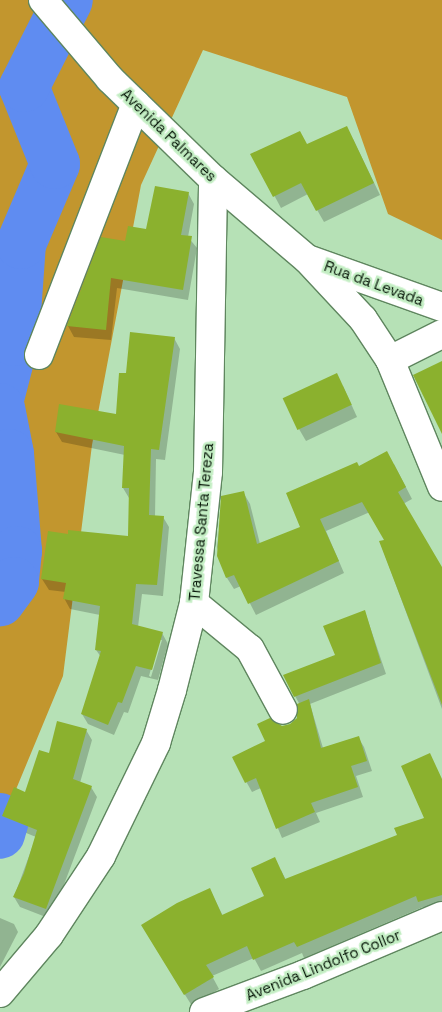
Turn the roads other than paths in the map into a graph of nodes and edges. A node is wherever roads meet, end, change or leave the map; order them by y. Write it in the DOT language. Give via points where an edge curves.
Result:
graph roads {
  1 [pos="43,0"];
  2 [pos="136,104"];
  3 [pos="213,179"];
  4 [pos="307,259"];
  5 [pos="442,307"];
  6 [pos="442,334"];
  7 [pos="39,355"];
  8 [pos="390,360"];
  9 [pos="442,487"];
  10 [pos="194,603"];
  11 [pos="283,710"];
  12 [pos="442,916"];
  13 [pos="0,993"];
  14 [pos="204,1012"];
  1 -- 2 [label="street, Avenida Palmares"];
  2 -- 3 [label="street, Avenida Palmares"];
  2 -- 7 [label="street"];
  3 -- 4 [label="street, Avenida Palmares"];
  3 -- 10 [label="street, Travessa Santa Tereza" via="208,472"];
  4 -- 5 [label="street, Rua da Levada"];
  4 -- 8 [label="street" via="363,319"];
  6 -- 8 [label="street"];
  8 -- 9 [label="street"];
  10 -- 11 [label="street" via="250,649"];
  10 -- 13 [label="street, Travessa Santa Tereza" via="156,743 139,782 101,856 64,914 28,963"];
  12 -- 14 [label="street, Avenida Lindolfo Collor" via="304,975"];
}
